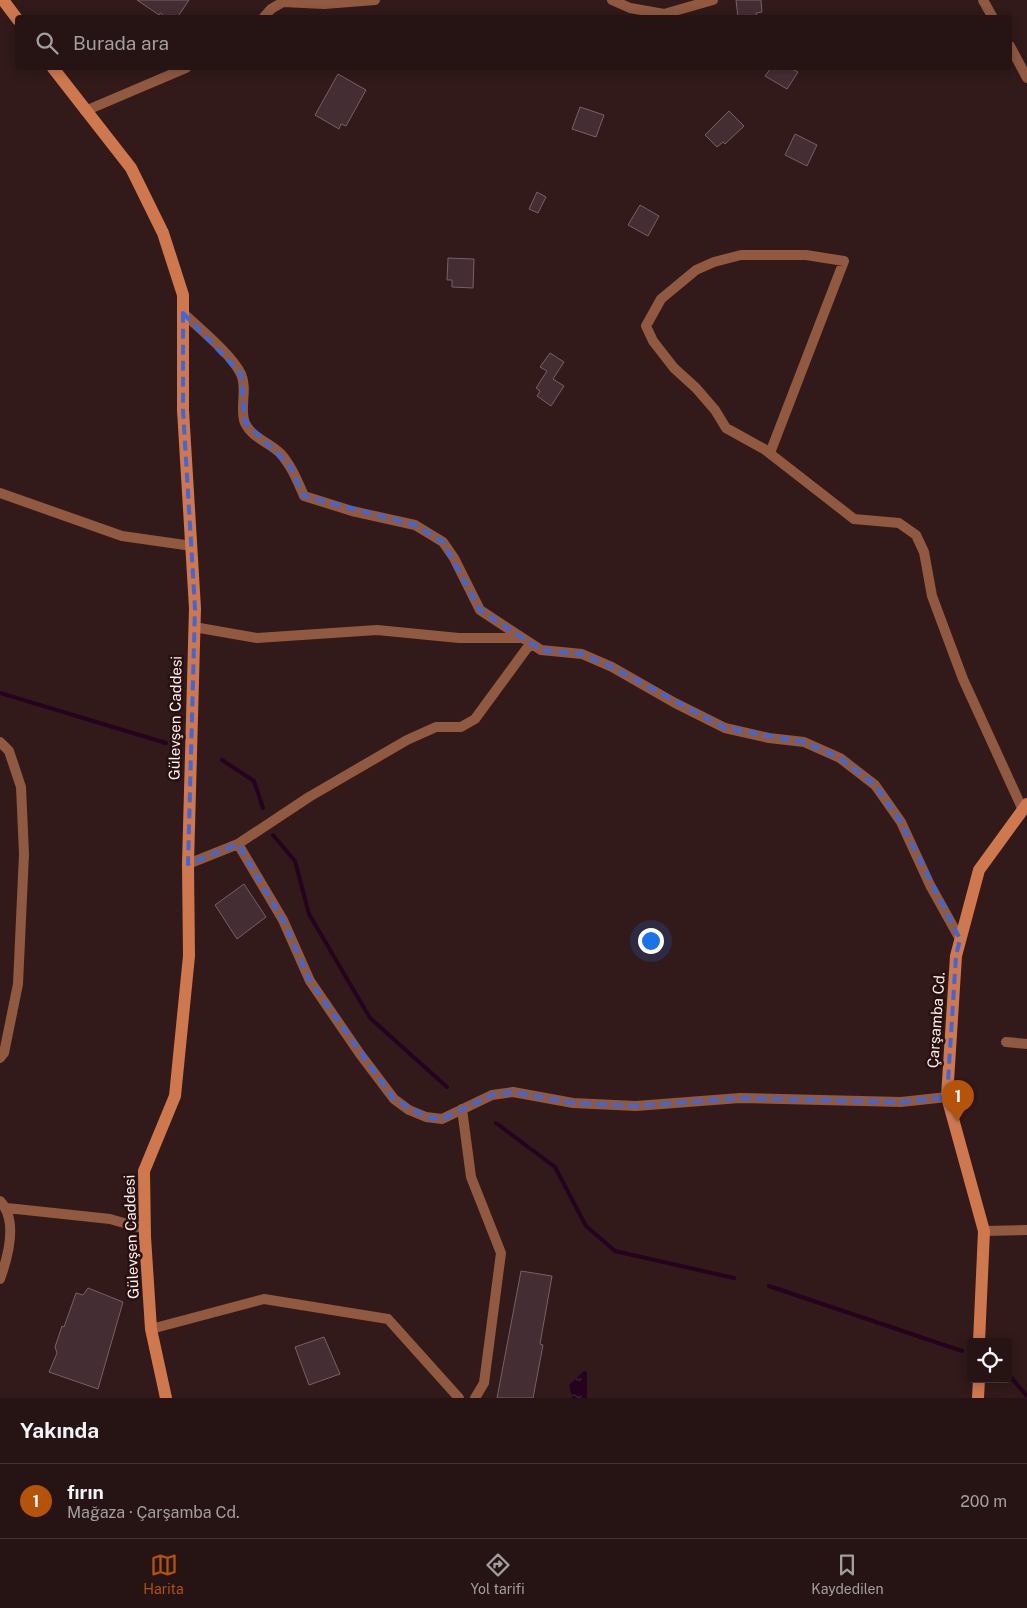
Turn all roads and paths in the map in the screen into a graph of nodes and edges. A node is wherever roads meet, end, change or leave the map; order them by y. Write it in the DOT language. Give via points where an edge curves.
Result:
graph roads {
  1 [pos="3,0"];
  2 [pos="375,0"];
  3 [pos="612,0"];
  4 [pos="714,0"];
  5 [pos="983,0"];
  6 [pos="266,15"];
  7 [pos="991,15"];
  8 [pos="15,16"];
  9 [pos="1012,50"];
  10 [pos="55,70"];
  11 [pos="181,70"];
  12 [pos="1027,78"];
  13 [pos="85,110"];
  14 [pos="183,313"];
  15 [pos="770,453"];
  16 [pos="0,492"];
  17 [pos="192,546"];
  18 [pos="194,627"];
  19 [pos="520,638"];
  20 [pos="530,644"];
  21 [pos="0,742"];
  22 [pos="1025,806"];
  23 [pos="238,844"];
  24 [pos="188,864"];
  25 [pos="960,939"];
  26 [pos="1006,1042"];
  27 [pos="1027,1044"];
  28 [pos="0,1058"];
  29 [pos="947,1097"];
  30 [pos="462,1109"];
  31 [pos="3,1204"];
  32 [pos="145,1229"];
  33 [pos="1027,1230"];
  34 [pos="984,1231"];
  35 [pos="0,1279"];
  36 [pos="151,1329"];
  37 [pos="979,1338"];
  38 [pos="979,1383"];
  39 [pos="166,1398"];
  40 [pos="459,1398"];
  41 [pos="475,1398"];
  42 [pos="978,1398"];
  1 -- 8 [label="street"];
  2 -- 6 [label="street" via="324,4 283,2"];
  3 -- 4 [label="street" via="630,8 664,14"];
  5 -- 7 [label="street"];
  9 -- 12 [label="street"];
  10 -- 13 [label="street, Gülevşen Caddesi"];
  11 -- 13 [label="street"];
  13 -- 14 [label="street, Gülevşen Caddesi" via="131,168 163,233 183,294"];
  14 -- 17 [label="street, Gülevşen Caddesi" via="183,410"];
  14 -- 19 [label="street" via="215,343 241,374 245,422 290,466 304,496 415,525 443,542 480,610"];
  15 -- 15 [label="street" via="726,428 696,388 674,368 646,326 661,299 696,270 714,262 741,255 806,255 844,262"];
  15 -- 22 [label="street" via="854,519 899,523 916,534 924,552 932,596 963,679"];
  16 -- 17 [label="street" via="122,536"];
  17 -- 18 [label="street, Gülevşen Caddesi"];
  18 -- 19 [label="street" via="257,638 377,630 459,638"];
  18 -- 24 [label="street, Gülevşen Caddesi"];
  19 -- 20 [label="street"];
  20 -- 23 [label="street" via="475,719 461,727 436,727 407,740"];
  20 -- 25 [label="street" via="541,650 582,654 612,666 674,703 725,728 804,742 840,758 875,785 901,822"];
  21 -- 28 [label="street" via="8,751 21,787 24,854 18,984 4,1053"];
  22 -- 25 [label="street, Çarşamba Cd." via="979,870"];
  23 -- 24 [label="street"];
  23 -- 30 [label="street" via="283,920 310,981 389,1092 410,1110 426,1117 442,1119"];
  24 -- 32 [label="street, Gülevşen Caddesi" via="190,956 175,1096 144,1171"];
  25 -- 29 [label="street, Çarşamba Cd." via="956,956"];
  26 -- 27 [label="street"];
  29 -- 30 [label="street" via="901,1102 740,1098 636,1106 573,1103 513,1092 492,1095"];
  29 -- 34 [label="street, Çarşamba Cd."];
  30 -- 41 [label="street" via="471,1177 502,1253 484,1383"];
  31 -- 32 [label="street" via="110,1219"];
  31 -- 35 [label="street" via="8,1250"];
  32 -- 36 [label="street, Gülevşen Caddesi"];
  33 -- 34 [label="street"];
  34 -- 37 [label="street, Çarşamba Cd."];
  36 -- 39 [label="street, Gülevşen Caddesi"];
  36 -- 40 [label="street" via="264,1299 388,1319"];
  38 -- 42 [label="street"];
}
